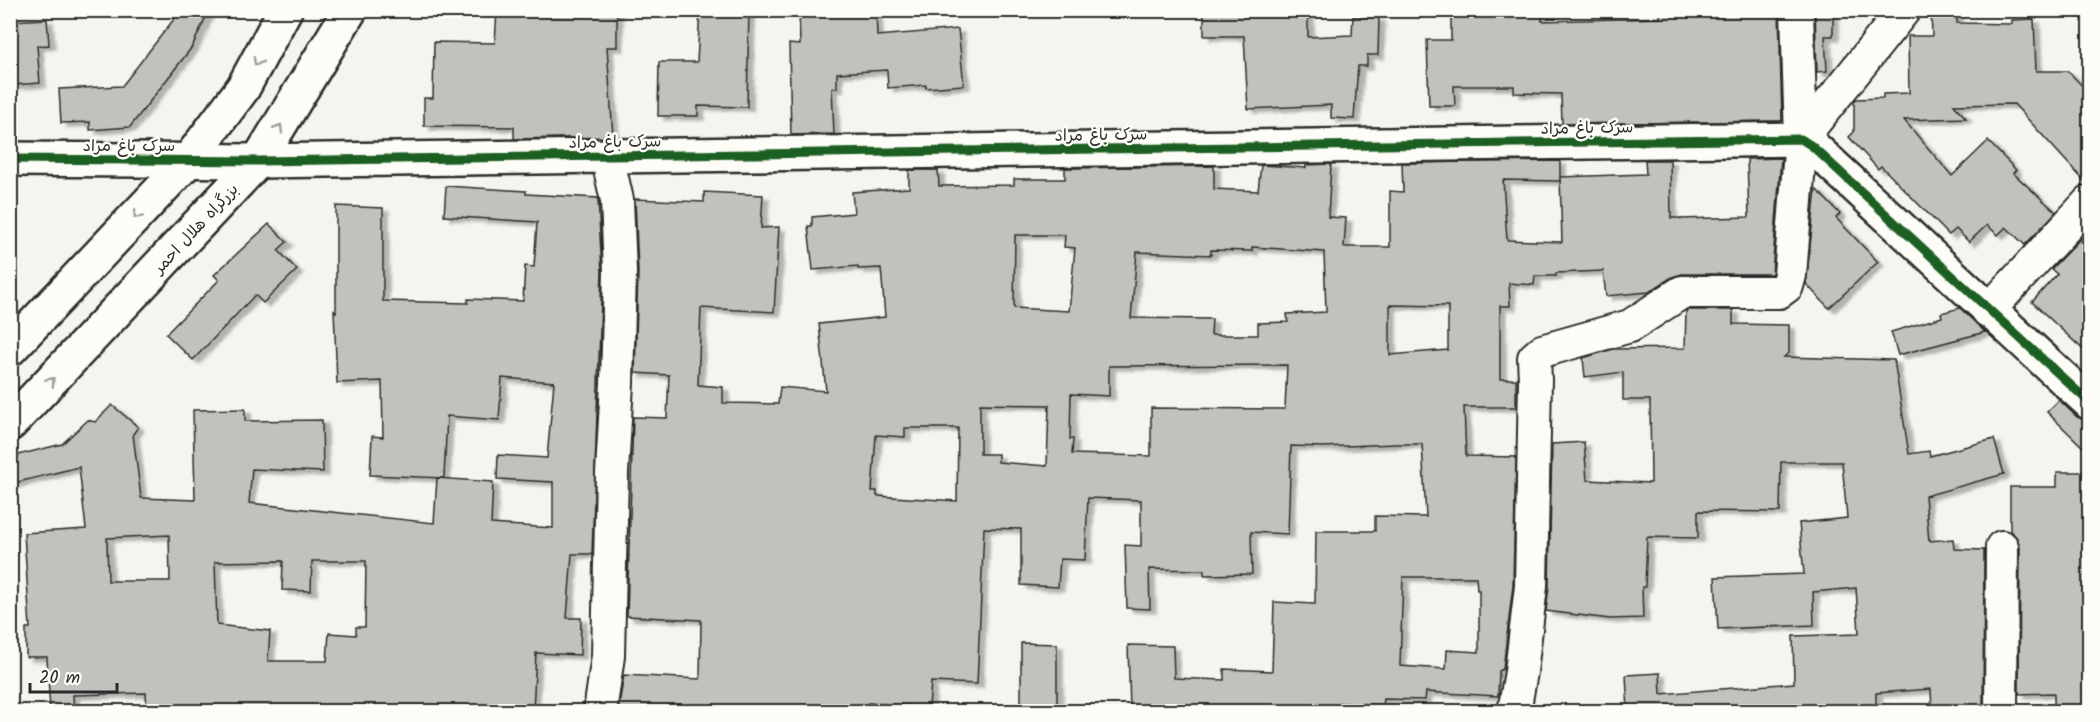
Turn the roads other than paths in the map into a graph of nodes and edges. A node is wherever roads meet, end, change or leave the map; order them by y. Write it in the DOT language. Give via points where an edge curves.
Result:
graph roads {
  1 [pos="285,10"];
  2 [pos="350,10"];
  3 [pos="1797,10"];
  4 [pos="1904,10"];
  5 [pos="1801,139"];
  6 [pos="607,156"];
  7 [pos="10,159"];
  8 [pos="189,160"];
  9 [pos="258,161"];
  10 [pos="2090,201"];
  11 [pos="1988,311"];
  12 [pos="10,349"];
  13 [pos="2090,403"];
  14 [pos="10,424"];
  15 [pos="2002,547"];
  16 [pos="600,711"];
  17 [pos="1514,711"];
  18 [pos="2001,711"];
  1 -- 8 [label="main road, one-way" via="243,88"];
  9 -- 2 [label="main road, بزرگراه هلال احمر, one-way"];
  3 -- 5 [label="street"];
  4 -- 5 [label="street"];
  5 -- 6 [label="main road, سرک باغ مراد"];
  5 -- 11 [label="main road"];
  5 -- 17 [label="street" via="1787,286 1779,292 1682,292 1630,326 1542,351 1534,358 1531,586"];
  6 -- 9 [label="main road, سرک باغ مراد"];
  6 -- 16 [label="street" via="617,200 620,272 608,656"];
  7 -- 8 [label="main road, سرک باغ مراد"];
  8 -- 9 [label="main road, سرک باغ مراد"];
  8 -- 12 [label="main road, one-way"];
  14 -- 9 [label="main road, بزرگراه هلال احمر, one-way"];
  10 -- 11 [label="street"];
  11 -- 13 [label="main road"];
  15 -- 18 [label="street"];
}
